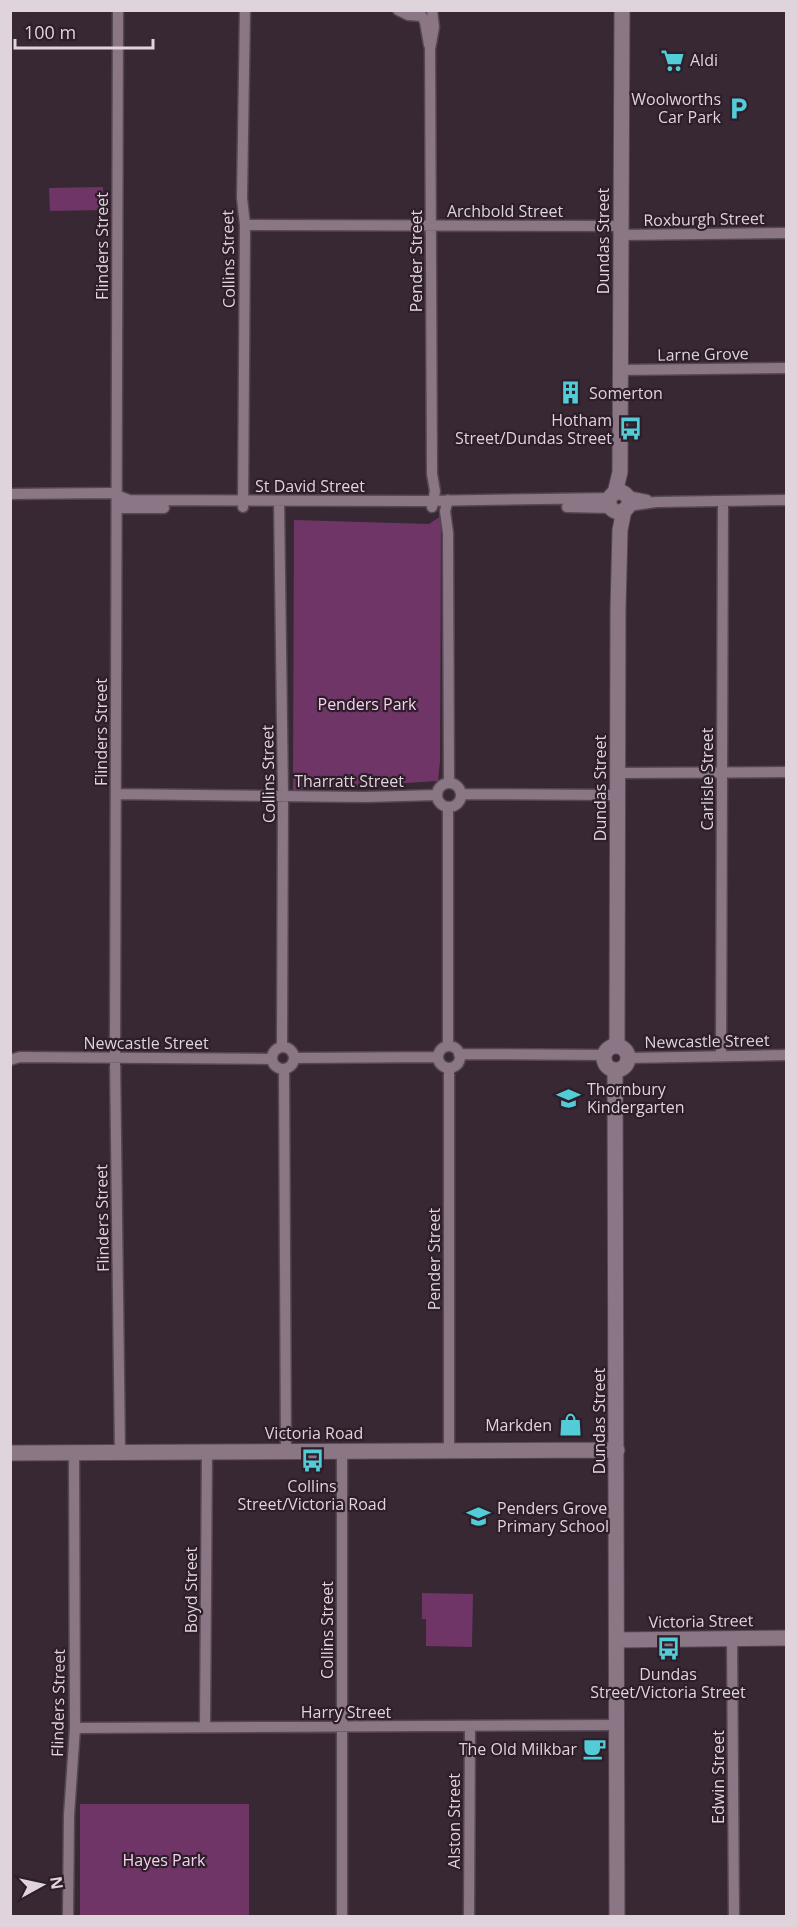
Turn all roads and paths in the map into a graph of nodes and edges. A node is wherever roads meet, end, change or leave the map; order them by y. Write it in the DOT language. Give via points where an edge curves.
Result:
graph roads {
  1 [pos="118,10"];
  2 [pos="245,10"];
  3 [pos="398,10"];
  4 [pos="432,10"];
  5 [pos="622,10"];
  6 [pos="430,49"];
  7 [pos="245,225"];
  8 [pos="430,225"];
  9 [pos="621,230"];
  10 [pos="786,233"];
  11 [pos="786,368"];
  12 [pos="621,370"];
  13 [pos="10,494"];
  14 [pos="117,496"];
  15 [pos="786,500"];
  16 [pos="723,501"];
  17 [pos="619,502"];
  18 [pos="432,503"];
  19 [pos="243,504"];
  20 [pos="279,504"];
  21 [pos="448,505"];
  22 [pos="117,508"];
  23 [pos="722,772"];
  24 [pos="786,772"];
  25 [pos="618,773"];
  26 [pos="449,783"];
  27 [pos="116,794"];
  28 [pos="461,794"];
  29 [pos="283,795"];
  30 [pos="437,795"];
  31 [pos="617,795"];
  32 [pos="448,807"];
  33 [pos="617,1045"];
  34 [pos="448,1046"];
  35 [pos="282,1047"];
  36 [pos="459,1054"];
  37 [pos="604,1055"];
  38 [pos="786,1055"];
  39 [pos="721,1056"];
  40 [pos="14,1057"];
  41 [pos="438,1057"];
  42 [pos="115,1058"];
  43 [pos="294,1058"];
  44 [pos="628,1058"];
  45 [pos="272,1059"];
  46 [pos="449,1068"];
  47 [pos="284,1069"];
  48 [pos="615,1070"];
  49 [pos="617,1450"];
  50 [pos="342,1451"];
  51 [pos="449,1451"];
  52 [pos="207,1452"];
  53 [pos="286,1452"];
  54 [pos="10,1453"];
  55 [pos="74,1453"];
  56 [pos="120,1453"];
  57 [pos="732,1638"];
  58 [pos="786,1638"];
  59 [pos="617,1640"];
  60 [pos="617,1725"];
  61 [pos="470,1726"];
  62 [pos="206,1727"];
  63 [pos="342,1727"];
  64 [pos="75,1728"];
  65 [pos="68,1917"];
  66 [pos="342,1917"];
  67 [pos="469,1917"];
  68 [pos="617,1917"];
  69 [pos="734,1917"];
  1 -- 14 [label="street, Flinders Street"];
  2 -- 7 [label="street, Collins Street"];
  3 -- 6 [label="street, Pender Street" via="422,16"];
  4 -- 6 [label="street, Pender Street"];
  5 -- 9 [label="street, Dundas Street"];
  6 -- 8 [label="street, Pender Street"];
  7 -- 8 [label="street, Archbold Street"];
  7 -- 19 [label="street, Collins Street"];
  8 -- 9 [label="street, Archbold Street"];
  8 -- 18 [label="street, Pender Street"];
  9 -- 10 [label="street, Roxburgh Street"];
  9 -- 12 [label="street, Dundas Street"];
  11 -- 12 [label="street, Larne Grove"];
  12 -- 17 [label="street, Dundas Street"];
  13 -- 14 [label="street, St David Street"];
  14 -- 19 [label="street, St David Street" via="127,500"];
  14 -- 22 [label="street, Flinders Street"];
  15 -- 16 [label="street, St David Street"];
  16 -- 17 [label="street, St David Street"];
  16 -- 23 [label="street, Carlisle Street"];
  17 -- 21 [label="street, St David Street"];
  17 -- 25 [label="street, Dundas Street"];
  18 -- 20 [label="street, St David Street"];
  18 -- 21 [label="street, St David Street"];
  19 -- 20 [label="street, St David Street"];
  19 -- 22 [label="street, St David Street"];
  20 -- 29 [label="street, Collins Street"];
  21 -- 26 [label="street"];
  22 -- 27 [label="street, Flinders Street"];
  23 -- 24 [label="street"];
  23 -- 25 [label="street"];
  23 -- 39 [label="street, Carlisle Street"];
  25 -- 31 [label="street, Dundas Street"];
  26 -- 28 [label="street" via="457,786"];
  26 -- 30 [label="street"];
  27 -- 29 [label="street, Tharratt Street"];
  27 -- 42 [label="street, Flinders Street"];
  28 -- 31 [label="street"];
  28 -- 32 [label="street" via="458,802"];
  29 -- 30 [label="street, Tharratt Street"];
  29 -- 35 [label="street, Collins Street"];
  30 -- 32 [label="street" via="441,804"];
  31 -- 33 [label="street, Dundas Street"];
  32 -- 34 [label="street"];
  33 -- 37 [label="street"];
  33 -- 44 [label="street" via="627,1051"];
  34 -- 36 [label="street"];
  34 -- 41 [label="street"];
  35 -- 43 [label="street" via="292,1051"];
  35 -- 45 [label="street" via="273,1052"];
  36 -- 37 [label="street"];
  36 -- 46 [label="street" via="458,1064"];
  37 -- 48 [label="street" via="606,1065"];
  38 -- 39 [label="street, Newcastle Street"];
  39 -- 44 [label="street, Newcastle Street"];
  40 -- 42 [label="street, Newcastle Street"];
  41 -- 43 [label="street"];
  41 -- 46 [label="street" via="442,1066"];
  42 -- 45 [label="street, Newcastle Street"];
  42 -- 56 [label="street, Flinders Street"];
  43 -- 47 [label="street"];
  44 -- 48 [label="street" via="626,1065"];
  45 -- 47 [label="street" via="277,1068"];
  46 -- 51 [label="street, Pender Street"];
  47 -- 53 [label="street"];
  48 -- 49 [label="street, Dundas Street"];
  49 -- 51 [label="street, Victoria Road"];
  49 -- 59 [label="street, Dundas Street"];
  50 -- 51 [label="street, Victoria Road"];
  50 -- 53 [label="street, Victoria Road"];
  50 -- 63 [label="street, Collins Street"];
  52 -- 53 [label="street, Victoria Road"];
  52 -- 56 [label="street, Victoria Road"];
  52 -- 62 [label="street, Boyd Street"];
  54 -- 55 [label="street, Victoria Road"];
  55 -- 56 [label="street, Victoria Road"];
  55 -- 64 [label="street, Flinders Street"];
  57 -- 58 [label="street, Victoria Street"];
  57 -- 59 [label="street, Victoria Street"];
  57 -- 69 [label="street, Edwin Street"];
  59 -- 60 [label="street, Dundas Street"];
  60 -- 61 [label="street, Harry Street"];
  60 -- 68 [label="street, Dundas Street"];
  61 -- 63 [label="street, Harry Street"];
  61 -- 67 [label="street, Alston Street"];
  62 -- 63 [label="street, Harry Street"];
  62 -- 64 [label="street, Harry Street"];
  63 -- 66 [label="street, Collins Street"];
  64 -- 65 [label="street, Flinders Street"];
}
